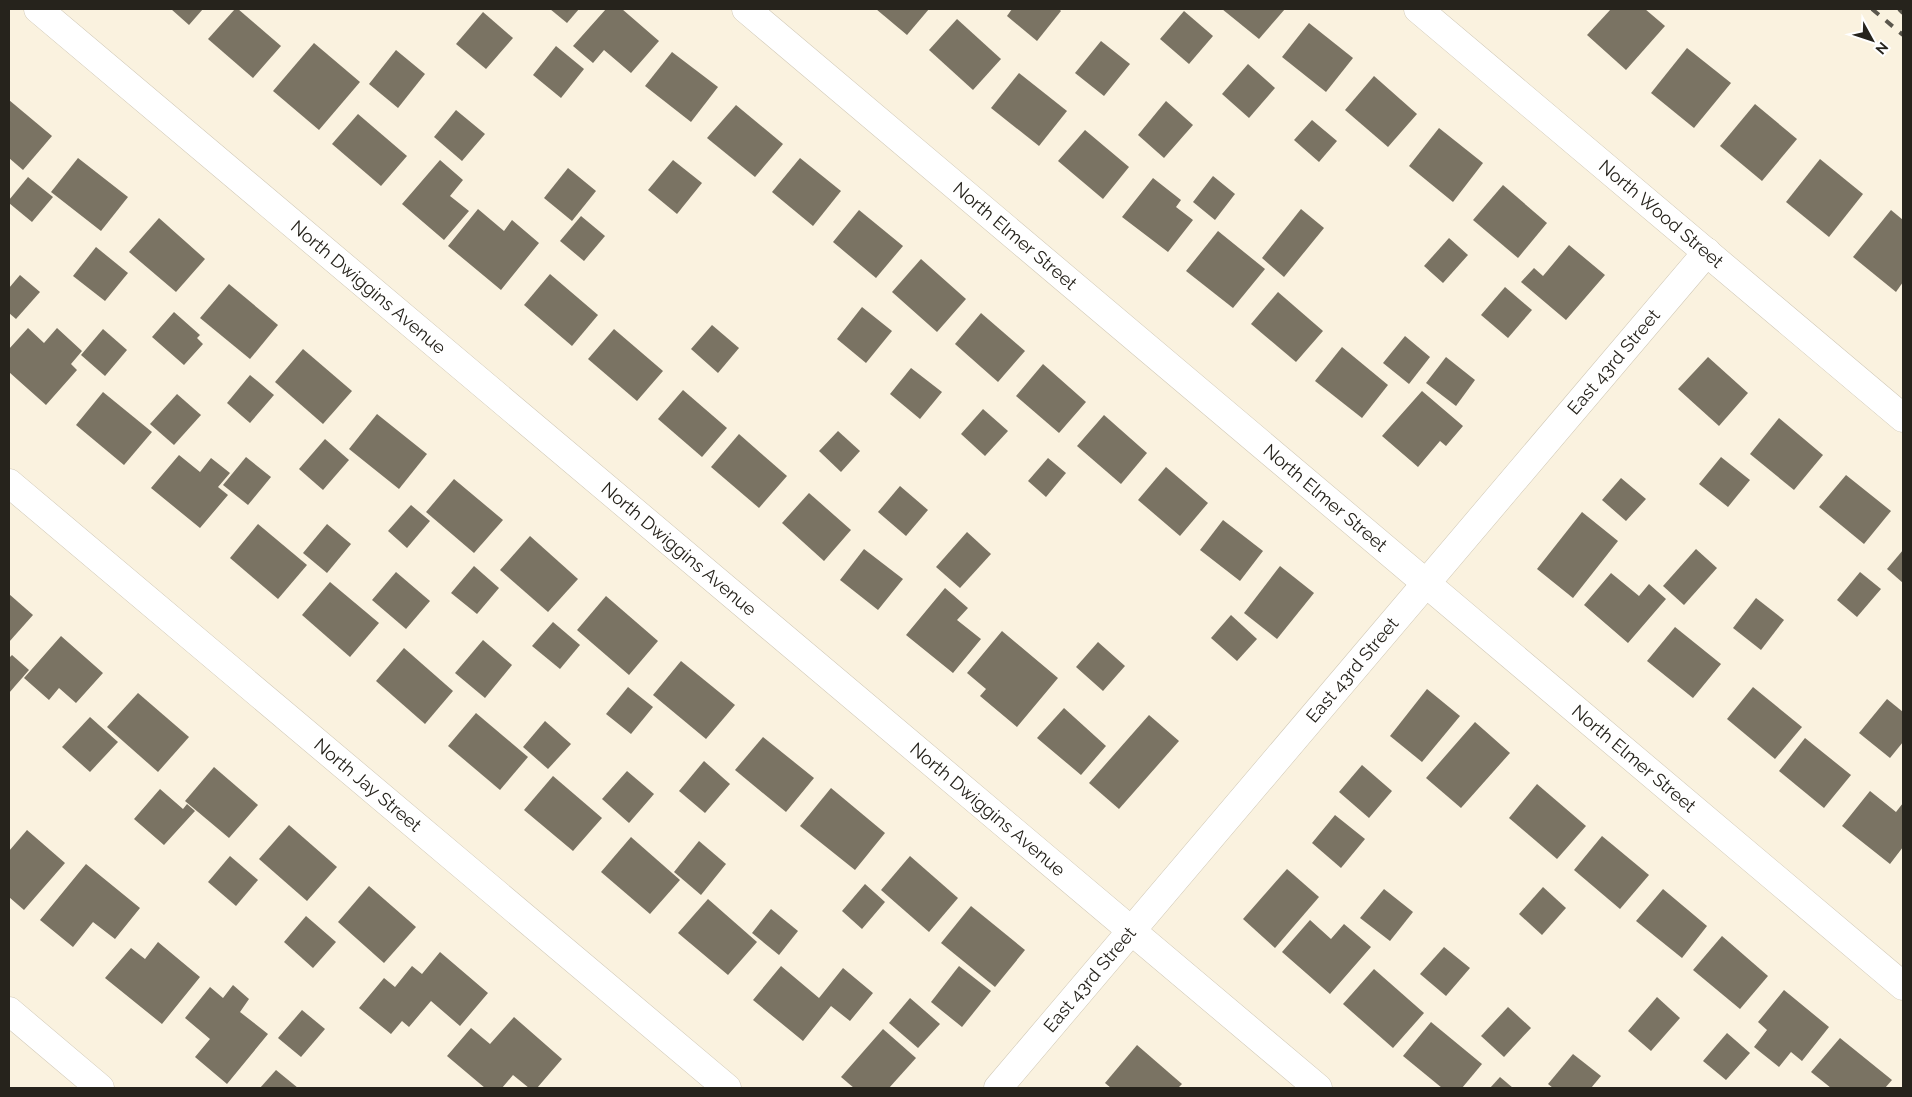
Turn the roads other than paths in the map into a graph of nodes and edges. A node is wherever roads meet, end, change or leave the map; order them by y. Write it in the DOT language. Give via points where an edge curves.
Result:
graph roads {
  1 [pos="38,9"];
  2 [pos="746,9"];
  3 [pos="1418,9"];
  4 [pos="1707,252"];
  5 [pos="1903,418"];
  6 [pos="9,482"];
  7 [pos="1427,585"];
  8 [pos="1132,931"];
  9 [pos="1903,986"];
  10 [pos="9,1011"];
  11 [pos="100,1088"];
  12 [pos="727,1088"];
  13 [pos="998,1088"];
  14 [pos="1318,1088"];
  1 -- 8 [label="street, North Dwiggins Avenue"];
  2 -- 7 [label="street, North Elmer Street"];
  3 -- 4 [label="street, North Wood Street"];
  4 -- 5 [label="street, North Wood Street"];
  4 -- 7 [label="street, East 43rd Street"];
  6 -- 12 [label="street, North Jay Street"];
  7 -- 8 [label="street, East 43rd Street"];
  7 -- 9 [label="street, North Elmer Street"];
  8 -- 13 [label="street, East 43rd Street"];
  8 -- 14 [label="street, North Dwiggins Avenue"];
  10 -- 11 [label="street"];
}
